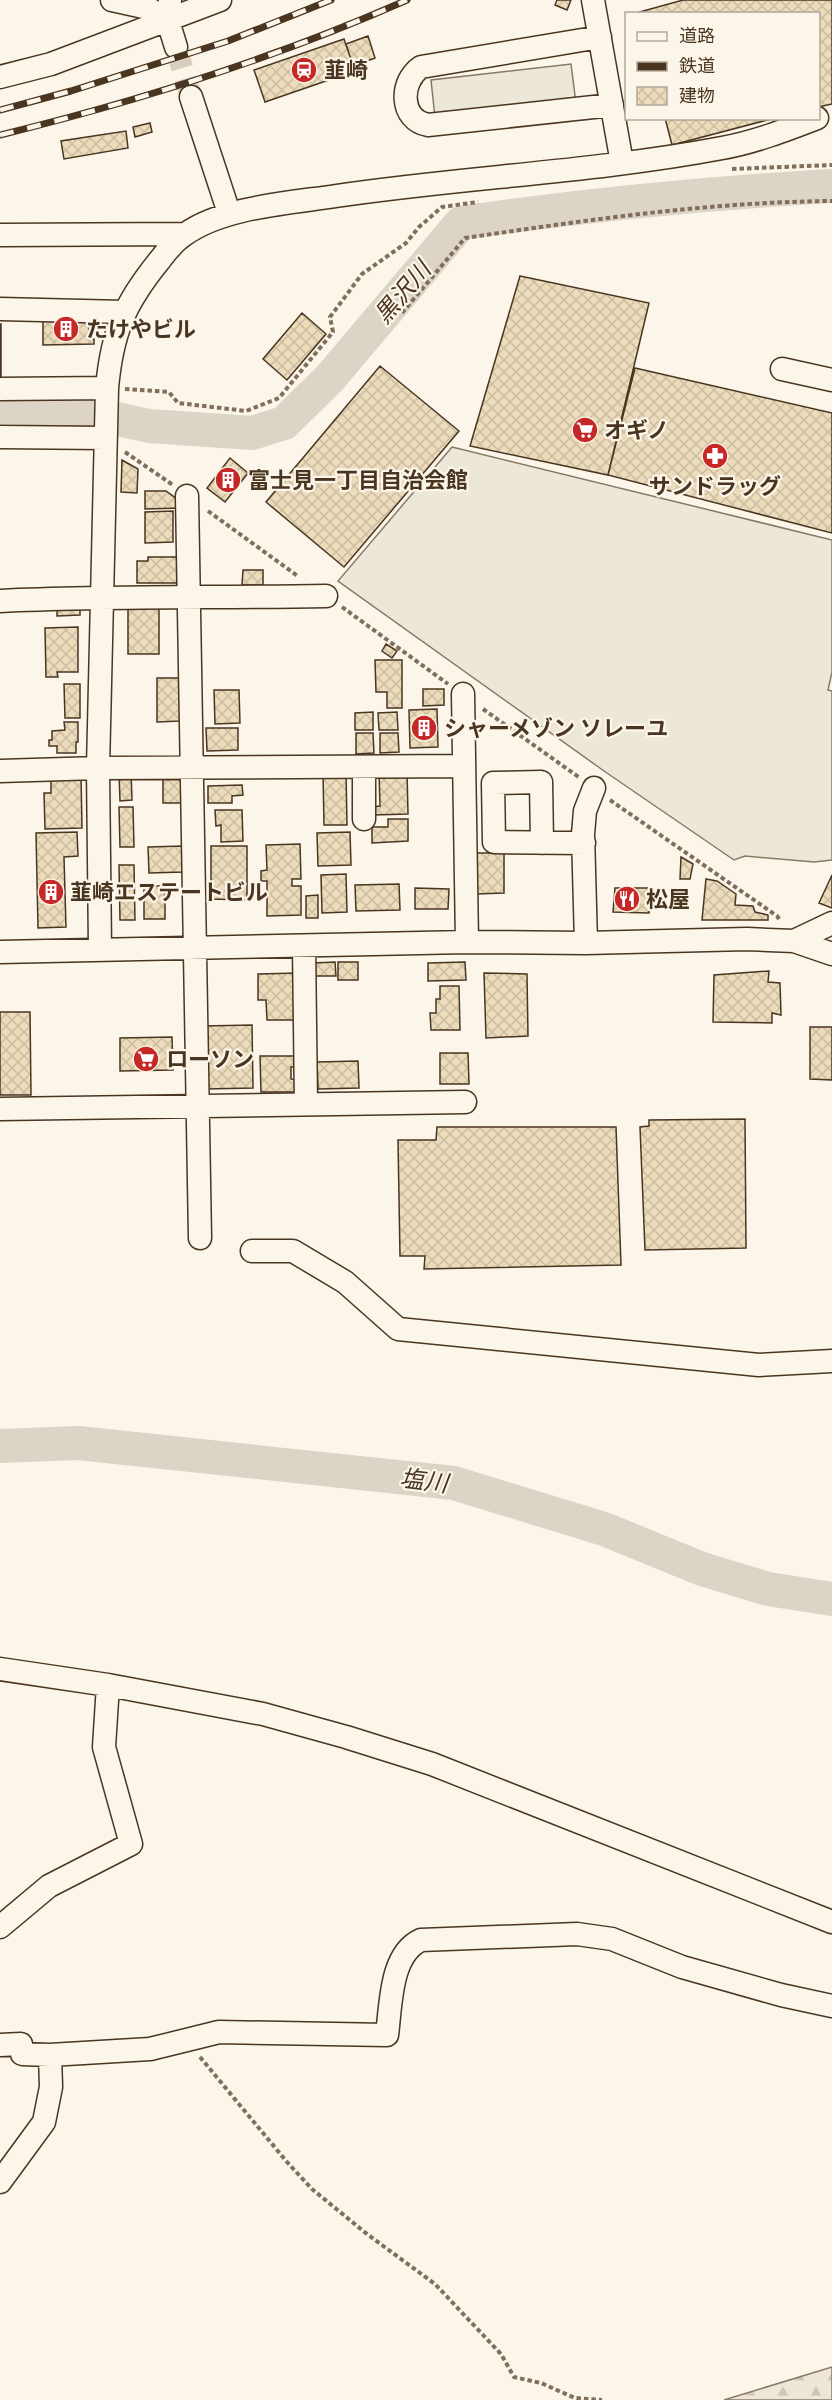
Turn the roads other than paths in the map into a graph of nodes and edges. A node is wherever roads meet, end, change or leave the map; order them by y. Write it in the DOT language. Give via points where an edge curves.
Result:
graph roads {
  1 [pos="112,0"];
  2 [pos="220,0"];
  3 [pos="593,0"];
  4 [pos="169,10"];
  5 [pos="600,37"];
  6 [pos="176,47"];
  7 [pos="0,77"];
  8 [pos="191,97"];
  9 [pos="612,105"];
  10 [pos="813,120"];
  11 [pos="622,163"];
  12 [pos="229,213"];
  13 [pos="184,234"];
  14 [pos="0,235"];
  15 [pos="0,309"];
  16 [pos="124,312"];
  17 [pos="782,369"];
  18 [pos="832,380"];
  19 [pos="0,388"];
  20 [pos="107,388"];
  21 [pos="0,437"];
  22 [pos="105,438"];
  23 [pos="187,496"];
  24 [pos="326,596"];
  25 [pos="101,597"];
  26 [pos="189,598"];
  27 [pos="0,601"];
  28 [pos="463,694"];
  29 [pos="464,766"];
  30 [pos="364,767"];
  31 [pos="98,768"];
  32 [pos="192,768"];
  33 [pos="0,771"];
  34 [pos="594,788"];
  35 [pos="364,819"];
  36 [pos="542,843"];
  37 [pos="584,843"];
  38 [pos="832,923"];
  39 [pos="794,941"];
  40 [pos="467,942"];
  41 [pos="586,943"];
  42 [pos="304,946"];
  43 [pos="195,948"];
  44 [pos="100,950"];
  45 [pos="0,952"];
  46 [pos="832,954"];
  47 [pos="465,1102"];
  48 [pos="306,1104"];
  49 [pos="198,1106"];
  50 [pos="0,1109"];
  51 [pos="200,1238"];
  52 [pos="252,1251"];
  53 [pos="832,1361"];
  54 [pos="0,1669"];
  55 [pos="108,1685"];
  56 [pos="832,1922"];
  57 [pos="0,1927"];
  58 [pos="832,2006"];
  59 [pos="0,2045"];
  60 [pos="50,2055"];
  61 [pos="0,2182"];
  1 -- 4 [label="street"];
  2 -- 4 [label="street"];
  3 -- 5 [label="street"];
  4 -- 6 [label="street"];
  4 -- 7 [label="street" via="51,64"];
  5 -- 9 [label="street"];
  5 -- 9 [label="street" via="421,67 408,82 406,105 414,119 428,125"];
  8 -- 12 [label="street"];
  9 -- 11 [label="street"];
  10 -- 11 [label="street" via="724,148"];
  11 -- 12 [label="street" via="416,185"];
  12 -- 13 [label="street"];
  13 -- 14 [label="street"];
  13 -- 16 [label="street" via="152,270"];
  15 -- 16 [label="street"];
  16 -- 20 [label="street" via="114,339"];
  17 -- 18 [label="street"];
  19 -- 20 [label="street"];
  20 -- 22 [label="street"];
  21 -- 22 [label="street"];
  22 -- 25 [label="street"];
  23 -- 26 [label="street"];
  24 -- 26 [label="street"];
  25 -- 26 [label="street"];
  25 -- 27 [label="street"];
  25 -- 31 [label="street"];
  26 -- 32 [label="street"];
  28 -- 29 [label="street"];
  29 -- 30 [label="street"];
  29 -- 40 [label="street"];
  30 -- 32 [label="street"];
  30 -- 35 [label="street"];
  31 -- 32 [label="street"];
  31 -- 33 [label="street"];
  31 -- 44 [label="street"];
  32 -- 43 [label="street"];
  34 -- 37 [label="street" via="585,811"];
  36 -- 37 [label="street"];
  37 -- 41 [label="street"];
  38 -- 39 [label="street"];
  39 -- 41 [label="street"];
  39 -- 46 [label="street"];
  40 -- 41 [label="street"];
  40 -- 42 [label="street"];
  42 -- 43 [label="street"];
  42 -- 48 [label="street"];
  43 -- 44 [label="street"];
  43 -- 49 [label="street"];
  44 -- 45 [label="street"];
  47 -- 48 [label="street"];
  48 -- 49 [label="street"];
  49 -- 50 [label="street"];
  49 -- 51 [label="street"];
  52 -- 53 [label="street" via="293,1251 345,1282 398,1329 759,1365"];
  54 -- 55 [label="street"];
  55 -- 56 [label="street" via="263,1714 432,1764"];
  55 -- 57 [label="street" via="104,1748 131,1844 50,1886"];
  58 -- 60 [label="street" via="682,1967 597,1936 421,1940 412,1944 397,1968 387,2035 219,2032 150,2049"];
  59 -- 60 [label="street" via="21,2044 22,2054"];
  60 -- 61 [label="street" via="51,2087 44,2122"];
}
